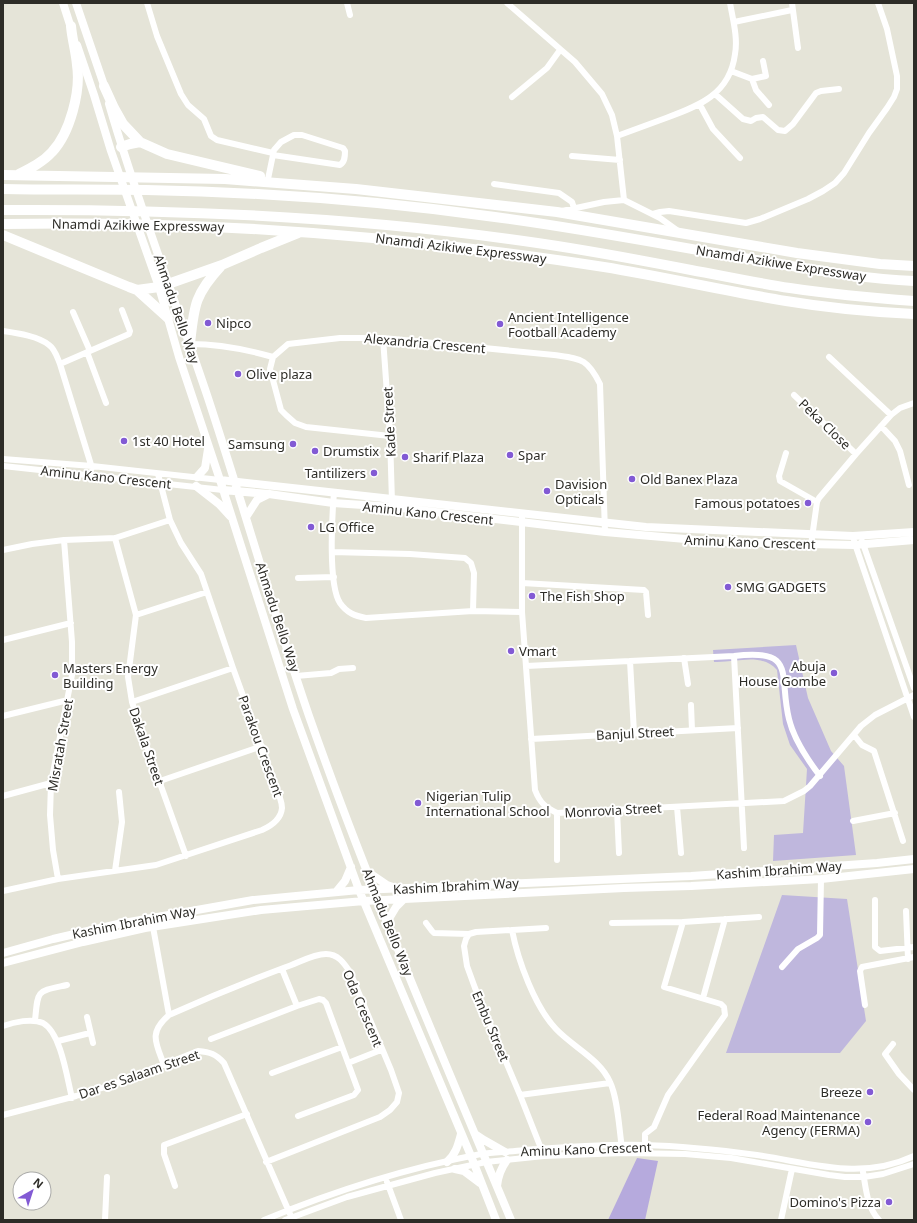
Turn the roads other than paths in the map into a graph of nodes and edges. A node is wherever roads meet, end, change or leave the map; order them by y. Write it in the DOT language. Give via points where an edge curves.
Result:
graph roads {
  1 [pos="63,3"];
  2 [pos="76,3"];
  3 [pos="147,3"];
  4 [pos="347,3"];
  5 [pos="507,3"];
  6 [pos="730,3"];
  7 [pos="792,3"];
  8 [pos="878,3"];
  9 [pos="792,10"];
  10 [pos="350,16"];
  11 [pos="734,22"];
  12 [pos="71,26"];
  13 [pos="798,48"];
  14 [pos="560,50"];
  15 [pos="763,61"];
  16 [pos="732,71"];
  17 [pos="752,79"];
  18 [pos="104,86"];
  19 [pos="839,89"];
  20 [pos="715,94"];
  21 [pos="512,97"];
  22 [pos="700,105"];
  23 [pos="769,105"];
  24 [pos="617,136"];
  25 [pos="140,142"];
  26 [pos="121,146"];
  27 [pos="273,154"];
  28 [pos="572,156"];
  29 [pos="740,158"];
  30 [pos="620,160"];
  31 [pos="3,175"];
  32 [pos="18,175"];
  33 [pos="272,181"];
  34 [pos="494,184"];
  35 [pos="3,189"];
  36 [pos="461,200"];
  37 [pos="624,200"];
  38 [pos="574,208"];
  39 [pos="424,209"];
  40 [pos="3,210"];
  41 [pos="557,212"];
  42 [pos="654,214"];
  43 [pos="3,224"];
  44 [pos="302,232"];
  45 [pos="681,233"];
  46 [pos="3,235"];
  47 [pos="506,239"];
  48 [pos="448,245"];
  49 [pos="797,253"];
  50 [pos="222,265"];
  51 [pos="914,266"];
  52 [pos="840,274"];
  53 [pos="914,281"];
  54 [pos="163,286"];
  55 [pos="137,290"];
  56 [pos="914,301"];
  57 [pos="122,310"];
  58 [pos="73,312"];
  59 [pos="914,314"];
  60 [pos="168,318"];
  61 [pos="3,331"];
  62 [pos="383,338"];
  63 [pos="190,344"];
  64 [pos="89,351"];
  65 [pos="273,357"];
  66 [pos="829,357"];
  67 [pos="60,364"];
  68 [pos="794,395"];
  69 [pos="106,403"];
  70 [pos="914,403"];
  71 [pos="891,415"];
  72 [pos="881,426"];
  73 [pos="390,436"];
  74 [pos="209,446"];
  75 [pos="786,453"];
  76 [pos="856,454"];
  77 [pos="3,459"];
  78 [pos="3,466"];
  79 [pos="92,466"];
  80 [pos="232,471"];
  81 [pos="158,474"];
  82 [pos="93,475"];
  83 [pos="197,477"];
  84 [pos="220,480"];
  85 [pos="235,481"];
  86 [pos="244,482"];
  87 [pos="160,483"];
  88 [pos="909,485"];
  89 [pos="196,486"];
  90 [pos="223,490"];
  91 [pos="238,490"];
  92 [pos="334,493"];
  93 [pos="269,494"];
  94 [pos="817,502"];
  95 [pos="333,503"];
  96 [pos="392,503"];
  97 [pos="522,514"];
  98 [pos="246,517"];
  99 [pos="232,518"];
  100 [pos="170,520"];
  101 [pos="605,522"];
  102 [pos="521,523"];
  103 [pos="605,532"];
  104 [pos="914,532"];
  105 [pos="812,535"];
  106 [pos="115,538"];
  107 [pos="64,540"];
  108 [pos="858,540"];
  109 [pos="914,540"];
  110 [pos="811,545"];
  111 [pos="3,550"];
  112 [pos="332,552"];
  113 [pos="334,577"];
  114 [pos="298,578"];
  115 [pos="522,583"];
  116 [pos="207,592"];
  117 [pos="473,612"];
  118 [pos="522,612"];
  119 [pos="136,615"];
  120 [pos="648,615"];
  121 [pos="71,623"];
  122 [pos="3,640"];
  123 [pos="734,656"];
  124 [pos="684,658"];
  125 [pos="630,661"];
  126 [pos="526,666"];
  127 [pos="233,668"];
  128 [pos="353,668"];
  129 [pos="296,676"];
  130 [pos="688,684"];
  131 [pos="914,688"];
  132 [pos="914,695"];
  133 [pos="907,698"];
  134 [pos="68,700"];
  135 [pos="132,702"];
  136 [pos="691,705"];
  137 [pos="3,716"];
  138 [pos="914,717"];
  139 [pos="738,728"];
  140 [pos="692,730"];
  141 [pos="634,733"];
  142 [pos="854,735"];
  143 [pos="531,739"];
  144 [pos="262,746"];
  145 [pos="820,776"];
  146 [pos="160,781"];
  147 [pos="51,783"];
  148 [pos="119,792"];
  149 [pos="3,796"];
  150 [pos="742,803"];
  151 [pos="676,806"];
  152 [pos="617,810"];
  153 [pos="558,813"];
  154 [pos="895,813"];
  155 [pos="852,821"];
  156 [pos="903,841"];
  157 [pos="744,848"];
  158 [pos="619,853"];
  159 [pos="681,853"];
  160 [pos="186,856"];
  161 [pos="914,859"];
  162 [pos="557,860"];
  163 [pos="351,868"];
  164 [pos="914,870"];
  165 [pos="115,871"];
  166 [pos="368,872"];
  167 [pos="58,879"];
  168 [pos="821,879"];
  169 [pos="399,889"];
  170 [pos="360,890"];
  171 [pos="374,890"];
  172 [pos="3,891"];
  173 [pos="336,892"];
  174 [pos="403,900"];
  175 [pos="875,900"];
  176 [pos="364,901"];
  177 [pos="378,901"];
  178 [pos="349,903"];
  179 [pos="906,911"];
  180 [pos="759,917"];
  181 [pos="371,918"];
  182 [pos="725,920"];
  183 [pos="387,922"];
  184 [pos="683,922"];
  185 [pos="426,923"];
  186 [pos="612,923"];
  187 [pos="153,927"];
  188 [pos="546,928"];
  189 [pos="512,930"];
  190 [pos="469,934"];
  191 [pos="911,948"];
  192 [pos="3,953"];
  193 [pos="911,958"];
  194 [pos="3,963"];
  195 [pos="782,967"];
  196 [pos="282,969"];
  197 [pos="68,985"];
  198 [pos="703,998"];
  199 [pos="865,1005"];
  200 [pos="298,1006"];
  201 [pos="169,1015"];
  202 [pos="87,1018"];
  203 [pos="36,1022"];
  204 [pos="3,1026"];
  205 [pos="90,1033"];
  206 [pos="211,1039"];
  207 [pos="58,1041"];
  208 [pos="93,1044"];
  209 [pos="893,1044"];
  210 [pos="342,1047"];
  211 [pos="381,1050"];
  212 [pos="348,1063"];
  213 [pos="164,1065"];
  214 [pos="272,1074"];
  215 [pos="610,1083"];
  216 [pos="914,1090"];
  217 [pos="520,1095"];
  218 [pos="72,1098"];
  219 [pos="247,1114"];
  220 [pos="3,1115"];
  221 [pos="298,1116"];
  222 [pos="474,1133"];
  223 [pos="461,1134"];
  224 [pos="622,1145"];
  225 [pos="645,1146"];
  226 [pos="542,1149"];
  227 [pos="623,1152"];
  228 [pos="483,1154"];
  229 [pos="506,1156"];
  230 [pos="544,1156"];
  231 [pos="914,1156"];
  232 [pos="472,1161"];
  233 [pos="266,1162"];
  234 [pos="447,1162"];
  235 [pos="486,1162"];
  236 [pos="914,1164"];
  237 [pos="455,1169"];
  238 [pos="792,1169"];
  239 [pos="863,1169"];
  240 [pos="107,1177"];
  241 [pos="386,1177"];
  242 [pos="864,1177"];
  243 [pos="482,1184"];
  244 [pos="175,1186"];
  245 [pos="388,1186"];
  246 [pos="497,1187"];
  247 [pos="288,1210"];
  248 [pos="291,1217"];
  249 [pos="105,1220"];
  250 [pos="264,1220"];
  251 [pos="284,1220"];
  252 [pos="401,1220"];
  253 [pos="496,1220"];
  254 [pos="510,1220"];
  255 [pos="781,1220"];
  256 [pos="879,1220"];
  1 -- 12 [label="main road, Ahmadu Bello Way"];
  2 -- 18 [label="main road, Ahmadu Bello Way"];
  3 -- 27 [label="street" via="181,94 188,105 206,121 211,136 216,140"];
  4 -- 10 [label="street"];
  5 -- 14 [label="street"];
  6 -- 11 [label="street"];
  7 -- 9 [label="street"];
  8 -- 42 [label="street" via="897,76 897,89 888,108 835,184 808,199 760,220 746,223 669,211"];
  9 -- 11 [label="street"];
  9 -- 13 [label="street"];
  11 -- 16 [label="street" via="736,46"];
  12 -- 32 [label="highway" via="78,74 74,105 67,126 63,137 52,152 44,160"];
  12 -- 54 [label="main road, Ahmadu Bello Way" via="144,247"];
  14 -- 21 [label="street" via="548,68"];
  14 -- 24 [label="street" via="581,68 602,94 612,115"];
  15 -- 17 [label="street" via="766,76"];
  16 -- 17 [label="street"];
  16 -- 20 [label="street"];
  17 -- 23 [label="street" via="756,90"];
  18 -- 25 [label="highway" via="124,124"];
  18 -- 26 [label="main road, Ahmadu Bello Way"];
  19 -- 20 [label="street" via="816,93 794,124 785,131 778,130 763,117 751,121 743,119"];
  20 -- 22 [label="street"];
  22 -- 24 [label="street"];
  22 -- 29 [label="street" via="713,129"];
  24 -- 30 [label="street"];
  25 -- 26 [label="highway"];
  25 -- 33 [label="highway" via="167,154"];
  26 -- 54 [label="main road, Ahmadu Bello Way" via="154,244"];
  27 -- 27 [label="street" via="340,165 344,161 345,151 343,148 298,134 277,145"];
  27 -- 33 [label="street"];
  28 -- 30 [label="street"];
  30 -- 37 [label="street"];
  31 -- 32 [label="highway, Nnamdi Azikiwe Expressway"];
  32 -- 33 [label="highway, Nnamdi Azikiwe Expressway"];
  33 -- 36 [label="highway, Nnamdi Azikiwe Expressway"];
  34 -- 38 [label="street" via="559,194 568,198"];
  35 -- 39 [label="highway, Nnamdi Azikiwe Expressway" via="213,192"];
  36 -- 39 [label="highway"];
  36 -- 41 [label="highway, Nnamdi Azikiwe Expressway"];
  37 -- 38 [label="street"];
  37 -- 42 [label="street"];
  38 -- 41 [label="street"];
  39 -- 52 [label="highway, Nnamdi Azikiwe Expressway" via="580,229"];
  40 -- 47 [label="highway, Nnamdi Azikiwe Expressway" via="87,209 287,216"];
  41 -- 45 [label="highway, Nnamdi Azikiwe Expressway"];
  42 -- 45 [label="street"];
  43 -- 44 [label="highway, Nnamdi Azikiwe Expressway" via="126,224"];
  44 -- 48 [label="highway, Nnamdi Azikiwe Expressway"];
  44 -- 50 [label="highway"];
  45 -- 49 [label="highway, Nnamdi Azikiwe Expressway"];
  46 -- 55 [label="highway"];
  47 -- 48 [label="highway"];
  47 -- 56 [label="highway, Nnamdi Azikiwe Expressway" via="791,288"];
  48 -- 59 [label="highway, Nnamdi Azikiwe Expressway" via="605,267 785,301 852,310"];
  49 -- 51 [label="highway, Nnamdi Azikiwe Expressway"];
  49 -- 52 [label="highway"];
  50 -- 54 [label="highway"];
  50 -- 63 [label="highway" via="200,293 195,306"];
  52 -- 53 [label="highway, Nnamdi Azikiwe Expressway"];
  54 -- 55 [label="highway"];
  54 -- 60 [label="main road, Ahmadu Bello Way"];
  54 -- 63 [label="main road, Ahmadu Bello Way"];
  55 -- 60 [label="highway"];
  57 -- 64 [label="street" via="130,334"];
  58 -- 64 [label="street"];
  60 -- 74 [label="main road, Ahmadu Bello Way"];
  61 -- 67 [label="street" via="27,336 50,345"];
  62 -- 65 [label="street, Alexandria Crescent" via="340,338 288,344"];
  62 -- 73 [label="street, Kade Street"];
  62 -- 101 [label="street, Alexandria Crescent" via="583,360 594,372 600,384"];
  63 -- 65 [label="street" via="226,346"];
  63 -- 80 [label="main road, Ahmadu Bello Way"];
  64 -- 67 [label="street"];
  64 -- 69 [label="street"];
  65 -- 73 [label="street" via="270,369 282,410 296,423"];
  66 -- 71 [label="street"];
  67 -- 79 [label="street"];
  68 -- 76 [label="street, Peka Close"];
  70 -- 71 [label="street" via="900,408"];
  71 -- 72 [label="street"];
  72 -- 76 [label="street"];
  72 -- 88 [label="street" via="895,441 900,451"];
  73 -- 96 [label="street, Kade Street"];
  74 -- 83 [label="main road" via="205,468"];
  74 -- 84 [label="main road, Ahmadu Bello Way"];
  75 -- 94 [label="street" via="779,476 780,481"];
  76 -- 94 [label="street"];
  77 -- 79 [label="street"];
  78 -- 82 [label="street, Aminu Kano Crescent"];
  79 -- 81 [label="street"];
  79 -- 82 [label="street"];
  80 -- 85 [label="main road, Ahmadu Bello Way"];
  80 -- 86 [label="main road"];
  81 -- 83 [label="street"];
  81 -- 87 [label="street, Parakou Crescent"];
  82 -- 87 [label="street, Aminu Kano Crescent"];
  83 -- 84 [label="street"];
  84 -- 85 [label="main road, Aminu Kano Crescent"];
  84 -- 90 [label="main road, Ahmadu Bello Way"];
  85 -- 86 [label="main road, Aminu Kano Crescent"];
  85 -- 91 [label="main road, Ahmadu Bello Way"];
  86 -- 92 [label="main road, Aminu Kano Crescent"];
  87 -- 89 [label="street, Aminu Kano Crescent"];
  87 -- 100 [label="street, Parakou Crescent"];
  89 -- 90 [label="street, Aminu Kano Crescent"];
  89 -- 99 [label="main road"];
  90 -- 91 [label="main road, Aminu Kano Crescent"];
  90 -- 99 [label="main road, Ahmadu Bello Way"];
  91 -- 93 [label="main road, Aminu Kano Crescent"];
  91 -- 98 [label="main road, Ahmadu Bello Way"];
  92 -- 95 [label="street"];
  92 -- 96 [label="main road, Aminu Kano Crescent"];
  93 -- 95 [label="main road, Aminu Kano Crescent"];
  93 -- 98 [label="main road" via="257,500"];
  94 -- 105 [label="street"];
  95 -- 96 [label="main road, Aminu Kano Crescent"];
  95 -- 112 [label="street"];
  96 -- 97 [label="main road, Aminu Kano Crescent"];
  96 -- 102 [label="main road, Aminu Kano Crescent"];
  97 -- 101 [label="main road, Aminu Kano Crescent"];
  97 -- 102 [label="street, Monrovia Street"];
  98 -- 129 [label="main road, Ahmadu Bello Way"];
  99 -- 163 [label="main road, Ahmadu Bello Way" via="293,709"];
  100 -- 106 [label="street"];
  100 -- 116 [label="street, Parakou Crescent" via="201,574"];
  101 -- 103 [label="street, Alexandria Crescent"];
  101 -- 105 [label="main road, Aminu Kano Crescent" via="646,527"];
  102 -- 103 [label="main road, Aminu Kano Crescent"];
  102 -- 115 [label="street, Monrovia Street"];
  103 -- 110 [label="main road, Aminu Kano Crescent" via="720,542"];
  104 -- 108 [label="main road, Aminu Kano Crescent"];
  105 -- 108 [label="main road, Aminu Kano Crescent"];
  105 -- 110 [label="street"];
  106 -- 107 [label="street"];
  106 -- 119 [label="street, Dakala Street"];
  107 -- 111 [label="street"];
  107 -- 121 [label="street, Misratah Street"];
  108 -- 109 [label="main road, Aminu Kano Crescent"];
  108 -- 110 [label="main road, Aminu Kano Crescent"];
  108 -- 131 [label="street"];
  108 -- 133 [label="street"];
  112 -- 113 [label="street"];
  112 -- 117 [label="street" via="465,558 471,563 474,573"];
  113 -- 114 [label="street"];
  113 -- 117 [label="street" via="340,603 355,616 366,618"];
  115 -- 118 [label="street, Monrovia Street"];
  115 -- 120 [label="street" via="644,590"];
  116 -- 119 [label="street"];
  116 -- 127 [label="street, Parakou Crescent"];
  117 -- 118 [label="street"];
  118 -- 126 [label="street, Monrovia Street"];
  119 -- 135 [label="street, Dakala Street" via="128,677"];
  121 -- 122 [label="street"];
  121 -- 134 [label="street, Misratah Street" via="72,675"];
  123 -- 124 [label="street"];
  123 -- 139 [label="street"];
  123 -- 145 [label="street" via="763,654 778,662 783,669 788,718 796,741"];
  124 -- 125 [label="street"];
  124 -- 130 [label="street"];
  125 -- 126 [label="street"];
  125 -- 141 [label="street"];
  126 -- 143 [label="street, Monrovia Street"];
  127 -- 135 [label="street"];
  127 -- 144 [label="street, Parakou Crescent"];
  128 -- 129 [label="street"];
  129 -- 166 [label="main road, Ahmadu Bello Way"];
  132 -- 133 [label="street, Monrovia Street"];
  133 -- 138 [label="street"];
  133 -- 142 [label="street, Monrovia Street" via="875,715"];
  134 -- 137 [label="street"];
  134 -- 147 [label="street, Misratah Street"];
  135 -- 146 [label="street, Dakala Street"];
  136 -- 140 [label="street"];
  139 -- 140 [label="street, Banjul Street"];
  139 -- 150 [label="street"];
  140 -- 141 [label="street, Banjul Street"];
  141 -- 143 [label="street, Banjul Street"];
  142 -- 145 [label="street, Monrovia Street"];
  142 -- 154 [label="street" via="862,745 874,751"];
  143 -- 153 [label="street, Monrovia Street" via="535,790 539,800 547,808"];
  144 -- 146 [label="street"];
  144 -- 160 [label="street, Parakou Crescent" via="280,798 282,808 278,818 262,830"];
  145 -- 150 [label="street, Monrovia Street" via="804,791 784,801"];
  146 -- 160 [label="street, Dakala Street"];
  147 -- 149 [label="street"];
  147 -- 167 [label="street, Misratah Street" via="50,815"];
  148 -- 165 [label="street" via="122,822"];
  150 -- 151 [label="street, Monrovia Street"];
  150 -- 157 [label="street"];
  151 -- 152 [label="street, Monrovia Street"];
  151 -- 159 [label="street"];
  152 -- 153 [label="street, Monrovia Street"];
  152 -- 158 [label="street"];
  153 -- 162 [label="street"];
  154 -- 155 [label="street"];
  154 -- 156 [label="street"];
  160 -- 165 [label="street, Parakou Crescent" via="156,865"];
  161 -- 169 [label="main road, Kashim Ibrahim Way" via="691,876"];
  163 -- 170 [label="main road, Ahmadu Bello Way"];
  163 -- 173 [label="main road"];
  164 -- 168 [label="main road, Kashim Ibrahim Way"];
  165 -- 167 [label="street, Parakou Crescent"];
  166 -- 169 [label="main road" via="387,885"];
  166 -- 171 [label="main road, Ahmadu Bello Way"];
  167 -- 172 [label="street, Parakou Crescent"];
  168 -- 174 [label="main road, Kashim Ibrahim Way"];
  168 -- 195 [label="street" via="820,935 798,948"];
  169 -- 171 [label="main road, Kashim Ibrahim Way"];
  170 -- 171 [label="main road, Kashim Ibrahim Way"];
  170 -- 173 [label="main road, Kashim Ibrahim Way"];
  170 -- 176 [label="main road, Ahmadu Bello Way"];
  171 -- 177 [label="main road, Ahmadu Bello Way"];
  173 -- 192 [label="main road, Kashim Ibrahim Way" via="253,900 126,922"];
  174 -- 177 [label="main road, Kashim Ibrahim Way"];
  174 -- 183 [label="main road"];
  175 -- 191 [label="street" via="877,950"];
  176 -- 177 [label="main road, Kashim Ibrahim Way"];
  176 -- 178 [label="main road, Kashim Ibrahim Way"];
  176 -- 181 [label="main road, Ahmadu Bello Way"];
  177 -- 183 [label="main road, Ahmadu Bello Way"];
  178 -- 181 [label="main road"];
  178 -- 187 [label="main road, Kashim Ibrahim Way" via="260,910"];
  179 -- 191 [label="street"];
  180 -- 182 [label="street"];
  181 -- 223 [label="main road, Ahmadu Bello Way"];
  182 -- 184 [label="street"];
  182 -- 198 [label="street"];
  183 -- 222 [label="main road, Ahmadu Bello Way"];
  184 -- 186 [label="street"];
  184 -- 198 [label="street" via="664,987"];
  185 -- 190 [label="street" via="434,933"];
  187 -- 194 [label="main road, Kashim Ibrahim Way"];
  187 -- 201 [label="street"];
  188 -- 189 [label="street"];
  189 -- 190 [label="street"];
  189 -- 215 [label="street" via="523,968 545,1014 556,1029 599,1066"];
  190 -- 217 [label="street, Embu Street" via="464,946 467,966"];
  191 -- 193 [label="street"];
  193 -- 199 [label="street" via="862,967 860,972"];
  196 -- 200 [label="street"];
  196 -- 201 [label="street, Oda Crescent"];
  196 -- 211 [label="street, Oda Crescent" via="318,955 327,954 344,962"];
  197 -- 203 [label="street" via="45,990 40,994"];
  198 -- 225 [label="street" via="721,1004 725,1014 668,1095 654,1126 645,1134"];
  200 -- 206 [label="street"];
  200 -- 210 [label="street" via="323,1000"];
  201 -- 213 [label="street, Oda Crescent" via="156,1030 157,1045"];
  202 -- 205 [label="street"];
  203 -- 204 [label="street"];
  203 -- 207 [label="street" via="43,1023 52,1030"];
  205 -- 207 [label="street"];
  205 -- 208 [label="street"];
  207 -- 218 [label="street"];
  209 -- 216 [label="street" via="885,1054"];
  210 -- 212 [label="street"];
  210 -- 214 [label="street"];
  211 -- 212 [label="street"];
  211 -- 233 [label="street, Oda Crescent" via="399,1093 398,1102 390,1110 380,1117"];
  212 -- 221 [label="street" via="358,1090 354,1095"];
  213 -- 218 [label="street, Dar es Salaam Street"];
  213 -- 219 [label="street, Dar es Salaam Street" via="198,1051 217,1055 224,1063"];
  215 -- 217 [label="street"];
  215 -- 224 [label="street"];
  217 -- 226 [label="street, Embu Street"];
  218 -- 220 [label="street, Dar es Salaam Street"];
  219 -- 233 [label="street, Dar es Salaam Street"];
  219 -- 244 [label="street" via="164,1145 164,1154"];
  222 -- 228 [label="main road, Ahmadu Bello Way"];
  222 -- 229 [label="main road"];
  223 -- 232 [label="main road, Ahmadu Bello Way"];
  223 -- 234 [label="main road" via="458,1148"];
  224 -- 225 [label="street, Aminu Kano Crescent"];
  224 -- 226 [label="street, Aminu Kano Crescent"];
  224 -- 227 [label="street"];
  225 -- 239 [label="street, Aminu Kano Crescent" via="732,1152 826,1167"];
  226 -- 229 [label="street, Aminu Kano Crescent"];
  226 -- 230 [label="street, Embu Street"];
  227 -- 230 [label="street, Aminu Kano Crescent"];
  227 -- 238 [label="street, Aminu Kano Crescent" via="685,1154"];
  228 -- 229 [label="street, Aminu Kano Crescent"];
  228 -- 232 [label="street, Aminu Kano Crescent"];
  228 -- 235 [label="main road, Ahmadu Bello Way"];
  229 -- 230 [label="street, Aminu Kano Crescent"];
  229 -- 235 [label="street, Aminu Kano Crescent"];
  229 -- 246 [label="main road"];
  231 -- 239 [label="street, Aminu Kano Crescent"];
  232 -- 234 [label="street, Aminu Kano Crescent"];
  232 -- 235 [label="street, Aminu Kano Crescent"];
  232 -- 237 [label="street, Aminu Kano Crescent"];
  232 -- 243 [label="main road, Ahmadu Bello Way"];
  233 -- 247 [label="street, Dar es Salaam Street"];
  234 -- 241 [label="street, Aminu Kano Crescent"];
  235 -- 246 [label="main road, Ahmadu Bello Way"];
  236 -- 242 [label="street, Aminu Kano Crescent" via="884,1174"];
  237 -- 243 [label="main road" via="464,1171"];
  237 -- 245 [label="street, Aminu Kano Crescent"];
  238 -- 242 [label="street, Aminu Kano Crescent" via="845,1177"];
  238 -- 255 [label="street"];
  239 -- 242 [label="street"];
  240 -- 249 [label="street"];
  241 -- 245 [label="street"];
  241 -- 247 [label="street, Aminu Kano Crescent"];
  242 -- 256 [label="street" via="872,1211"];
  243 -- 253 [label="main road, Ahmadu Bello Way"];
  245 -- 248 [label="street, Aminu Kano Crescent" via="347,1197"];
  245 -- 252 [label="street"];
  246 -- 254 [label="main road, Ahmadu Bello Way"];
  247 -- 248 [label="street, Dar es Salaam Street"];
  247 -- 250 [label="street, Aminu Kano Crescent"];
  248 -- 251 [label="street, Aminu Kano Crescent"];
}
